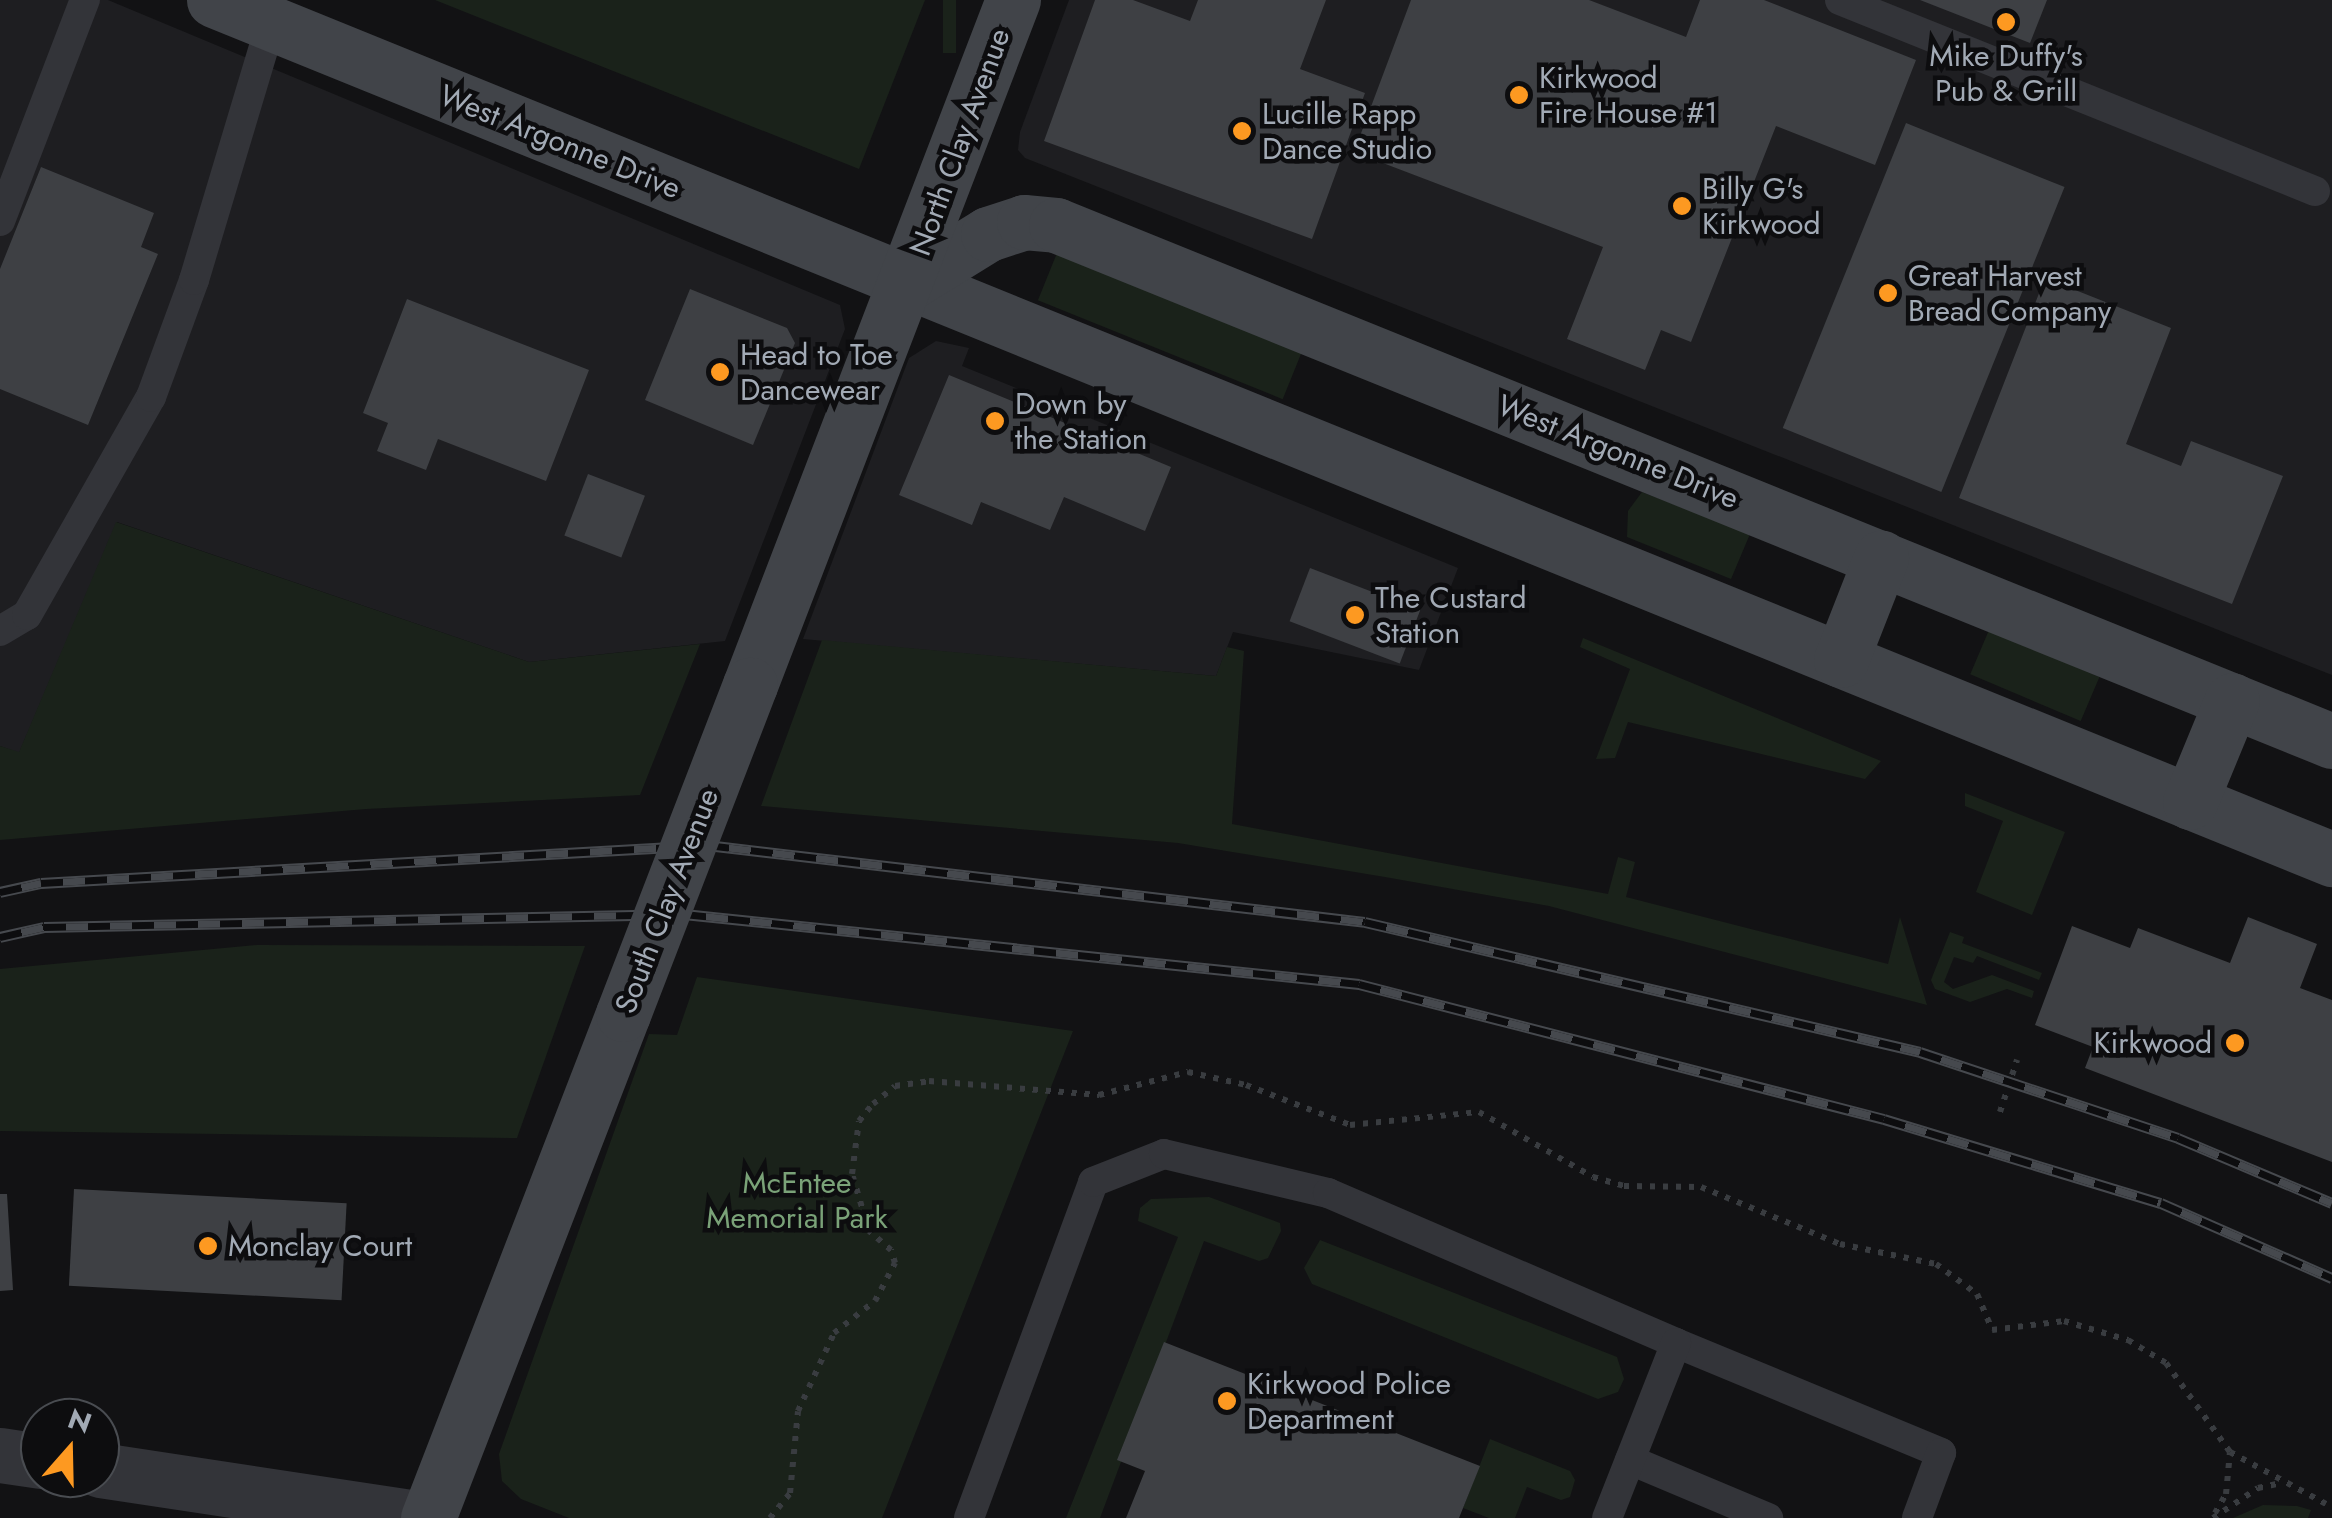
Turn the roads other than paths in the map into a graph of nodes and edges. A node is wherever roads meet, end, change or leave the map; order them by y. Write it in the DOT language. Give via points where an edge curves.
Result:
graph roads {
  1 [pos="85,0"];
  2 [pos="214,0"];
  3 [pos="1012,0"];
  4 [pos="1840,0"];
  5 [pos="271,23"];
  6 [pos="2315,192"];
  7 [pos="0,221"];
  8 [pos="906,284"];
  9 [pos="1882,558"];
  10 [pos="0,631"];
  11 [pos="1841,660"];
  12 [pos="2232,700"];
  13 [pos="2332,741"];
  14 [pos="2190,802"];
  15 [pos="2332,859"];
  16 [pos="1676,1343"];
  17 [pos="1630,1460"];
  18 [pos="120,1473"];
  19 [pos="418,1518"];
  20 [pos="428,1518"];
  21 [pos="969,1518"];
  22 [pos="1607,1518"];
  23 [pos="1768,1518"];
  24 [pos="1916,1518"];
  1 -- 7 [label="lane"];
  2 -- 5 [label="street, West Argonne Drive"];
  3 -- 8 [label="street, North Clay Avenue"];
  4 -- 6 [label="lane"];
  5 -- 8 [label="street, West Argonne Drive"];
  5 -- 10 [label="lane" via="194,280 151,397 28,615"];
  8 -- 9 [label="street, West Argonne Drive" via="988,234 1024,222 1056,226"];
  8 -- 11 [label="street, West Argonne Drive"];
  8 -- 20 [label="street, South Clay Avenue, bridge"];
  9 -- 11 [label="street"];
  9 -- 12 [label="street, West Argonne Drive"];
  11 -- 14 [label="street, West Argonne Drive"];
  12 -- 13 [label="street, West Argonne Drive"];
  12 -- 14 [label="street"];
  14 -- 15 [label="street, West Argonne Drive"];
  16 -- 17 [label="lane"];
  16 -- 21 [label="lane" via="1328,1193 1164,1154 1092,1182"];
  16 -- 24 [label="lane" via="1941,1452"];
  17 -- 22 [label="lane"];
  17 -- 23 [label="lane"];
  18 -- 19 [label="street"];
}
